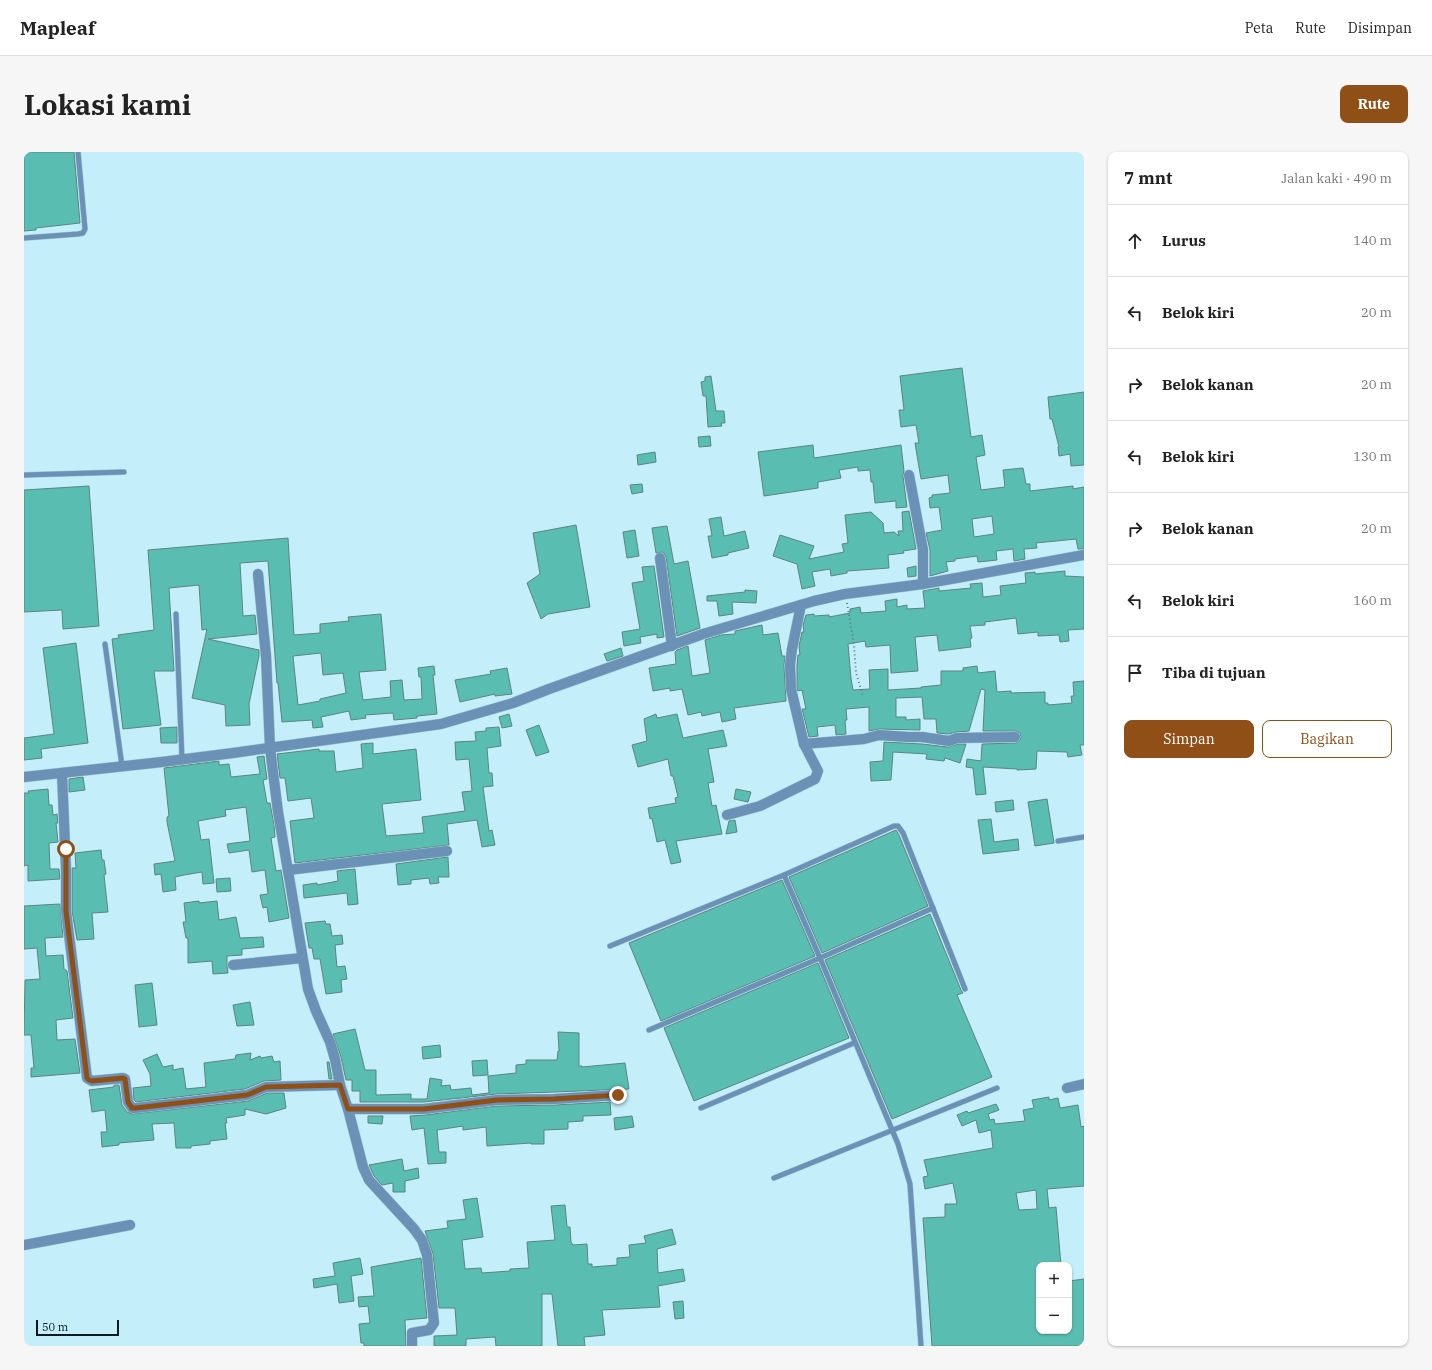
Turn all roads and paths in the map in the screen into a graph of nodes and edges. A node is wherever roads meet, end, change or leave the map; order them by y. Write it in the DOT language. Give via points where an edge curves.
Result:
graph roads {
  1 [pos="78,152"];
  2 [pos="24,238"];
  3 [pos="124,472"];
  4 [pos="24,475"];
  5 [pos="909,475"];
  6 [pos="1084,554"];
  7 [pos="660,558"];
  8 [pos="258,574"];
  9 [pos="923,584"];
  10 [pos="845,594"];
  11 [pos="801,605"];
  12 [pos="176,614"];
  13 [pos="105,644"];
  14 [pos="672,646"];
  15 [pos="863,696"];
  16 [pos="1015,737"];
  17 [pos="804,744"];
  18 [pos="270,748"];
  19 [pos="182,759"];
  20 [pos="122,766"];
  21 [pos="62,773"];
  22 [pos="24,777"];
  23 [pos="727,815"];
  24 [pos="1084,837"];
  25 [pos="1058,841"];
  26 [pos="447,850"];
  27 [pos="288,870"];
  28 [pos="784,875"];
  29 [pos="933,908"];
  30 [pos="610,946"];
  31 [pos="302,958"];
  32 [pos="820,958"];
  33 [pos="234,965"];
  34 [pos="965,989"];
  35 [pos="649,1030"];
  36 [pos="854,1043"];
  37 [pos="1084,1084"];
  38 [pos="340,1085"];
  39 [pos="997,1088"];
  40 [pos="1066,1088"];
  41 [pos="618,1095"];
  42 [pos="701,1108"];
  43 [pos="348,1109"];
  44 [pos="892,1129"];
  45 [pos="774,1178"];
  46 [pos="130,1225"];
  47 [pos="24,1245"];
  48 [pos="412,1346"];
  49 [pos="921,1346"];
  1 -- 2 [label="lane" via="85,229 78,234"];
  3 -- 4 [label="lane"];
  5 -- 9 [label="street" via="923,550"];
  6 -- 9 [label="street"];
  7 -- 14 [label="street"];
  8 -- 18 [label="street" via="266,656"];
  9 -- 10 [label="street"];
  10 -- 11 [label="street"];
  10 -- 15 [label="path" via="852,629 856,673"];
  11 -- 14 [label="street"];
  11 -- 17 [label="street" via="790,665 791,689"];
  12 -- 19 [label="lane"];
  13 -- 20 [label="lane"];
  14 -- 18 [label="street" via="513,703 441,724"];
  16 -- 17 [label="street" via="957,738 949,742 922,737 880,735 864,739"];
  17 -- 23 [label="street" via="818,771 814,779 760,806"];
  18 -- 19 [label="street"];
  18 -- 27 [label="street"];
  19 -- 20 [label="street"];
  20 -- 21 [label="street"];
  21 -- 22 [label="street"];
  21 -- 38 [label="street" via="66,911 87,1078 92,1081 123,1078 126,1081 129,1106 136,1108 247,1095 266,1087"];
  24 -- 25 [label="lane"];
  26 -- 27 [label="street"];
  27 -- 31 [label="street"];
  28 -- 29 [label="lane" via="898,826"];
  28 -- 30 [label="lane"];
  28 -- 32 [label="lane"];
  29 -- 32 [label="lane"];
  29 -- 34 [label="lane"];
  31 -- 33 [label="street"];
  31 -- 38 [label="street" via="308,989 330,1042"];
  32 -- 35 [label="lane"];
  32 -- 36 [label="lane"];
  36 -- 42 [label="lane"];
  36 -- 44 [label="lane"];
  37 -- 40 [label="street"];
  38 -- 43 [label="street"];
  39 -- 44 [label="lane"];
  41 -- 43 [label="street" via="497,1100 424,1109"];
  43 -- 48 [label="street" via="363,1167 369,1180 414,1229 422,1240 427,1255 434,1323 429,1330 412,1333"];
  44 -- 45 [label="lane"];
  44 -- 49 [label="lane" via="910,1184"];
  46 -- 47 [label="street"];
}
